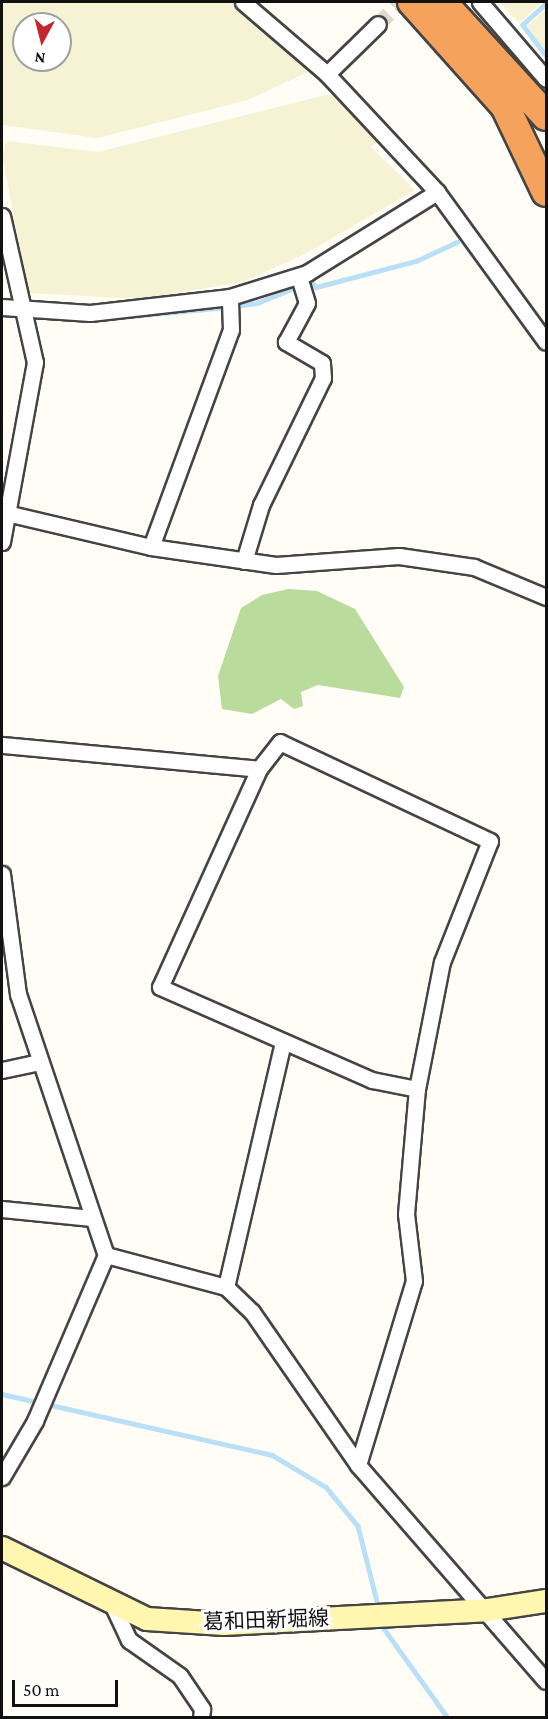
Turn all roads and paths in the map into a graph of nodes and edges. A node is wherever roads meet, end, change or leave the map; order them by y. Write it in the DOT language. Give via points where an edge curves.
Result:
graph roads {
  1 [pos="243,2"];
  2 [pos="412,2"];
  3 [pos="442,2"];
  4 [pos="480,2"];
  5 [pos="378,24"];
  6 [pos="327,74"];
  7 [pos="546,79"];
  8 [pos="546,116"];
  9 [pos="437,192"];
  10 [pos="546,192"];
  11 [pos="2,216"];
  12 [pos="299,276"];
  13 [pos="230,298"];
  14 [pos="2,308"];
  15 [pos="21,312"];
  16 [pos="546,342"];
  17 [pos="6,514"];
  18 [pos="2,542"];
  19 [pos="151,546"];
  20 [pos="244,561"];
  21 [pos="546,597"];
  22 [pos="2,745"];
  23 [pos="259,769"];
  24 [pos="2,874"];
  25 [pos="8,955"];
  26 [pos="283,1042"];
  27 [pos="40,1062"];
  28 [pos="2,1070"];
  29 [pos="417,1089"];
  30 [pos="2,1209"];
  31 [pos="93,1218"];
  32 [pos="106,1255"];
  33 [pos="226,1287"];
  34 [pos="358,1465"];
  35 [pos="2,1477"];
  36 [pos="2,1548"];
  37 [pos="546,1600"];
  38 [pos="113,1606"];
  39 [pos="487,1610"];
  40 [pos="546,1681"];
  41 [pos="201,1718"];
  1 -- 6 [label="street"];
  2 -- 10 [label="highway" via="505,106"];
  3 -- 8 [label="highway"];
  4 -- 7 [label="street"];
  5 -- 6 [label="street"];
  6 -- 9 [label="street"];
  9 -- 12 [label="street"];
  9 -- 16 [label="street"];
  11 -- 15 [label="street"];
  12 -- 13 [label="street"];
  12 -- 20 [label="street" via="307,303 286,342 322,363 323,378 261,505"];
  13 -- 15 [label="street" via="90,314"];
  13 -- 19 [label="street" via="231,330"];
  14 -- 15 [label="street"];
  15 -- 17 [label="street" via="34,362"];
  17 -- 18 [label="street"];
  17 -- 19 [label="street"];
  19 -- 20 [label="street"];
  20 -- 21 [label="street" via="276,565 399,556 474,567"];
  22 -- 23 [label="street"];
  23 -- 26 [label="street" via="160,987"];
  23 -- 29 [label="street" via="280,742 490,841 442,962"];
  24 -- 25 [label="street"];
  25 -- 27 [label="street"];
  26 -- 29 [label="street" via="372,1080"];
  26 -- 33 [label="street"];
  27 -- 28 [label="street"];
  27 -- 31 [label="street"];
  29 -- 34 [label="street" via="406,1214 414,1281"];
  30 -- 31 [label="street"];
  31 -- 32 [label="street"];
  32 -- 33 [label="street"];
  32 -- 35 [label="street" via="39,1411"];
  33 -- 34 [label="street" via="252,1312"];
  34 -- 39 [label="street"];
  36 -- 38 [label="main road, 葛和田新堀線"];
  37 -- 39 [label="main road, 葛和田新堀線"];
  38 -- 39 [label="main road, 葛和田新堀線" via="147,1619 224,1624"];
  38 -- 41 [label="street" via="129,1640 180,1676 202,1709"];
  39 -- 40 [label="street"];
}
